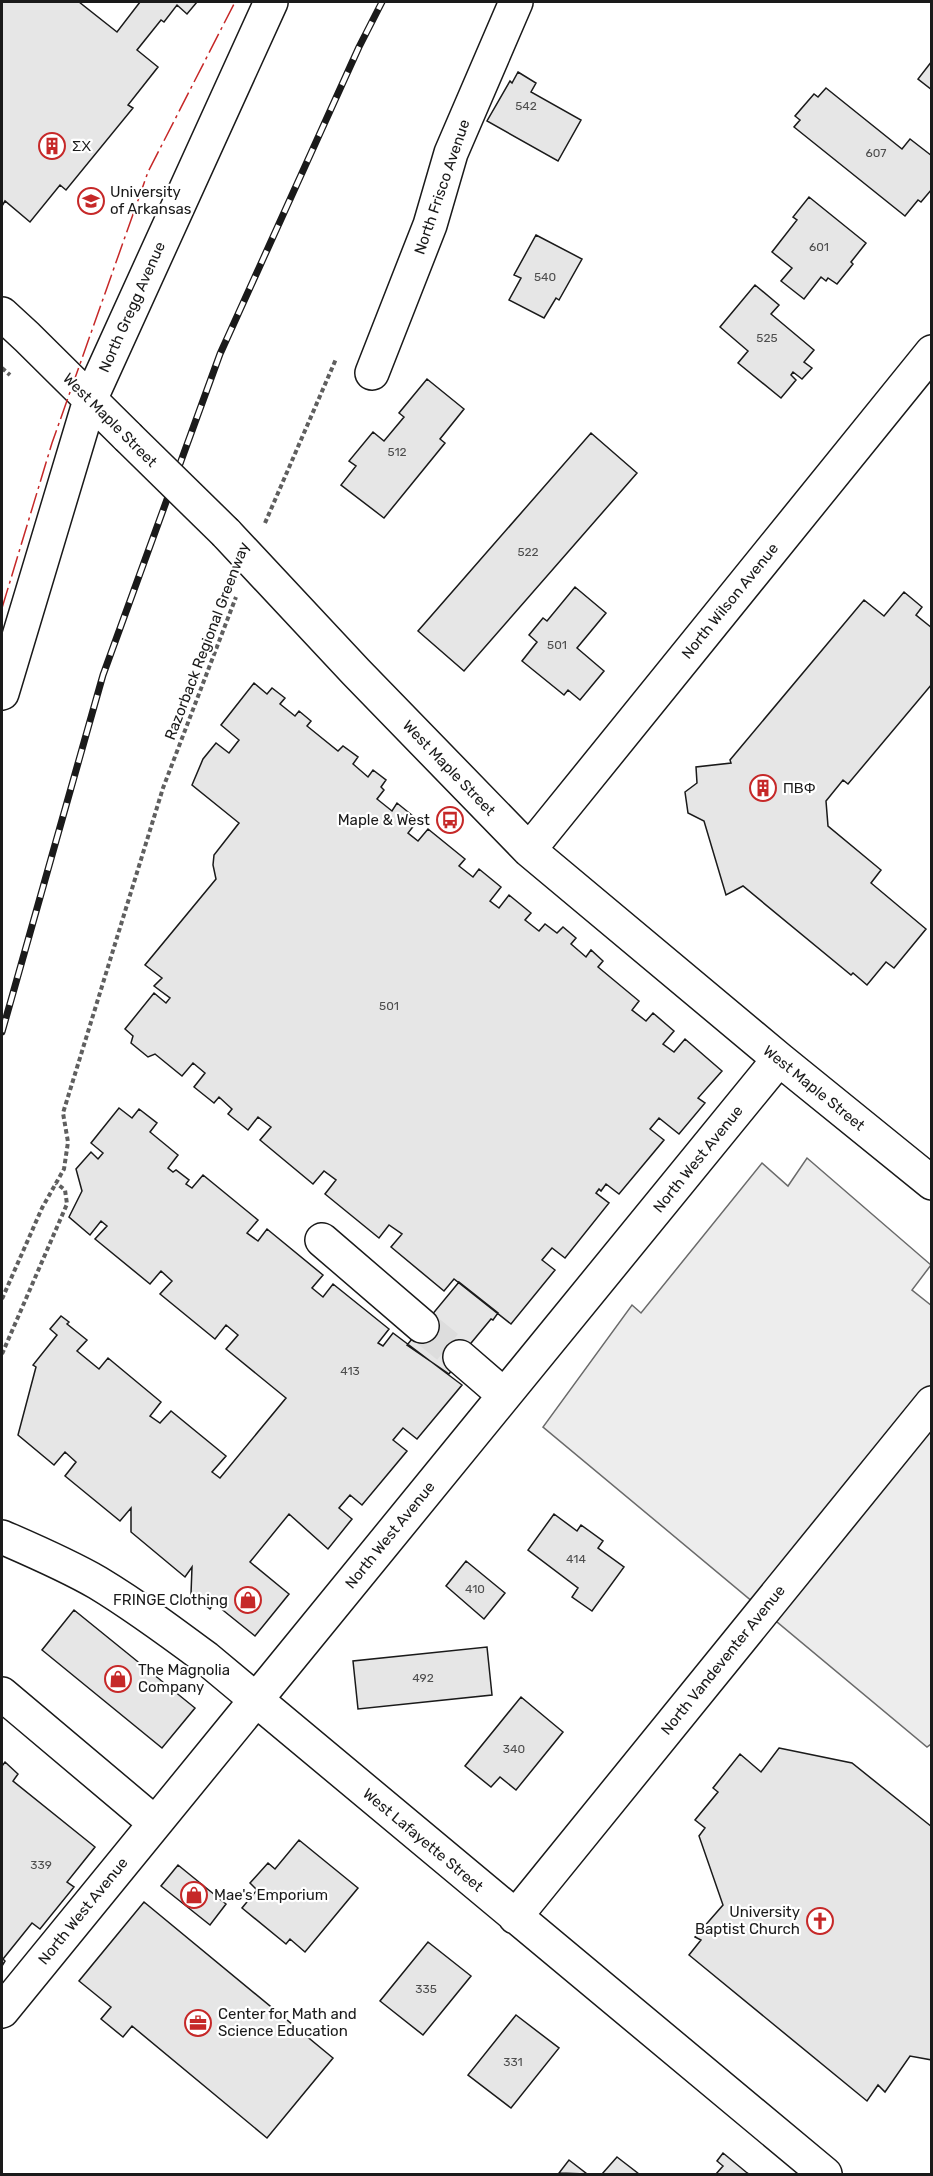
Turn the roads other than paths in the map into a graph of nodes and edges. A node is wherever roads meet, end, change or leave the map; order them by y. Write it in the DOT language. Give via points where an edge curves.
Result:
graph roads {
  1 [pos="271,2"];
  2 [pos="516,2"];
  3 [pos="2,314"];
  4 [pos="932,352"];
  5 [pos="372,373"];
  6 [pos="90,400"];
  7 [pos="2,693"];
  8 [pos="529,850"];
  9 [pos="779,1059"];
  10 [pos="932,1183"];
  11 [pos="322,1240"];
  12 [pos="422,1326"];
  13 [pos="460,1357"];
  14 [pos="504,1395"];
  15 [pos="932,1403"];
  16 [pos="2,1536"];
  17 [pos="2,1695"];
  18 [pos="255,1700"];
  19 [pos="155,1823"];
  20 [pos="515,1917"];
  21 [pos="2,2011"];
  22 [pos="825,2175"];
  1 -- 6 [label="street, North Gregg Avenue"];
  2 -- 5 [label="street, North Frisco Avenue" via="451,153 430,225"];
  3 -- 6 [label="street, West Maple Street"];
  4 -- 8 [label="street, North Wilson Avenue"];
  6 -- 7 [label="street, North Gregg Avenue"];
  6 -- 8 [label="street, West Maple Street, bridge" via="226,533"];
  8 -- 9 [label="street, West Maple Street"];
  9 -- 10 [label="street, West Maple Street"];
  9 -- 14 [label="street, North West Avenue"];
  11 -- 12 [label="street"];
  13 -- 14 [label="street"];
  14 -- 18 [label="street, North West Avenue"];
  15 -- 20 [label="street, North Vandeventer Avenue"];
  16 -- 18 [label="street, West Lafayette Street" via="97,1582 206,1658"];
  17 -- 19 [label="street"];
  18 -- 19 [label="street, North West Avenue"];
  18 -- 20 [label="street, West Lafayette Street"];
  19 -- 21 [label="street, North West Avenue"];
  20 -- 22 [label="street, West Lafayette Street"];
}
